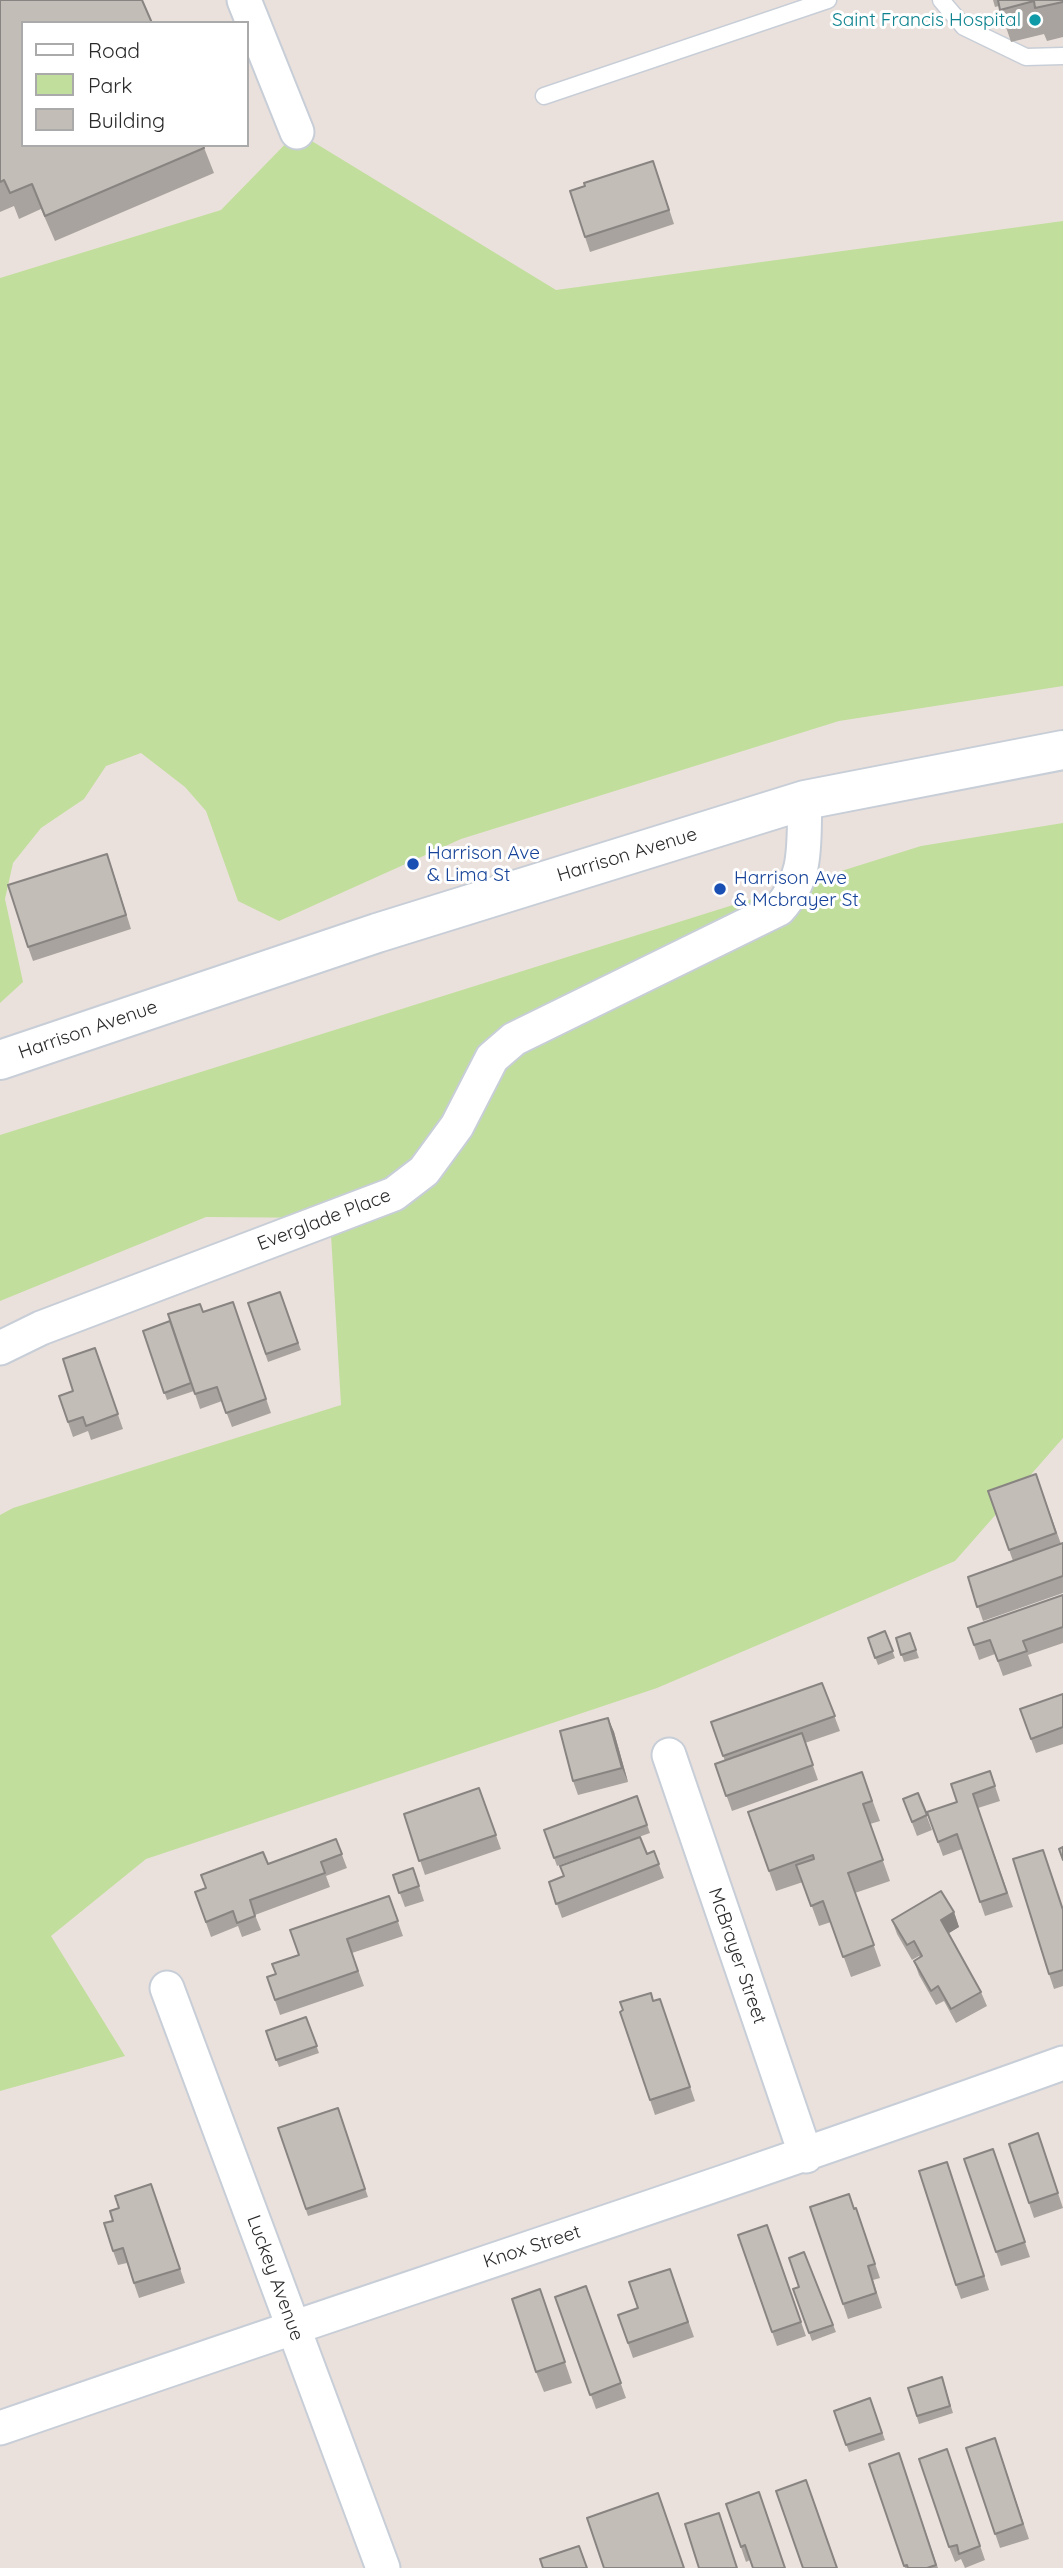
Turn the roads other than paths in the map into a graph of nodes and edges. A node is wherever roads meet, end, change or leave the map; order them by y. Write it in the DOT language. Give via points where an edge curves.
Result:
graph roads {
  1 [pos="244,0"];
  2 [pos="828,0"];
  3 [pos="941,0"];
  4 [pos="1063,57"];
  5 [pos="544,96"];
  6 [pos="296,132"];
  7 [pos="1063,750"];
  8 [pos="805,800"];
  9 [pos="0,1060"];
  10 [pos="0,1349"];
  11 [pos="669,1755"];
  12 [pos="167,1989"];
  13 [pos="1063,2063"];
  14 [pos="806,2156"];
  15 [pos="293,2326"];
  16 [pos="0,2428"];
  17 [pos="383,2568"];
  1 -- 6 [label="street"];
  2 -- 5 [label="lane"];
  3 -- 4 [label="lane" via="964,27 1026,57"];
  7 -- 8 [label="main road, Harrison Avenue"];
  8 -- 9 [label="main road, Harrison Avenue" via="377,933"];
  8 -- 10 [label="street, Everglade Place" via="802,870 794,892 779,909 514,1040 492,1058 457,1126 424,1171 394,1194 40,1328"];
  11 -- 14 [label="street, McBrayer Street"];
  12 -- 15 [label="street, Luckey Avenue"];
  13 -- 14 [label="street, Knox Street"];
  14 -- 15 [label="street, Knox Street"];
  15 -- 16 [label="street, Knox Street"];
  15 -- 17 [label="street, Luckey Avenue"];
}
